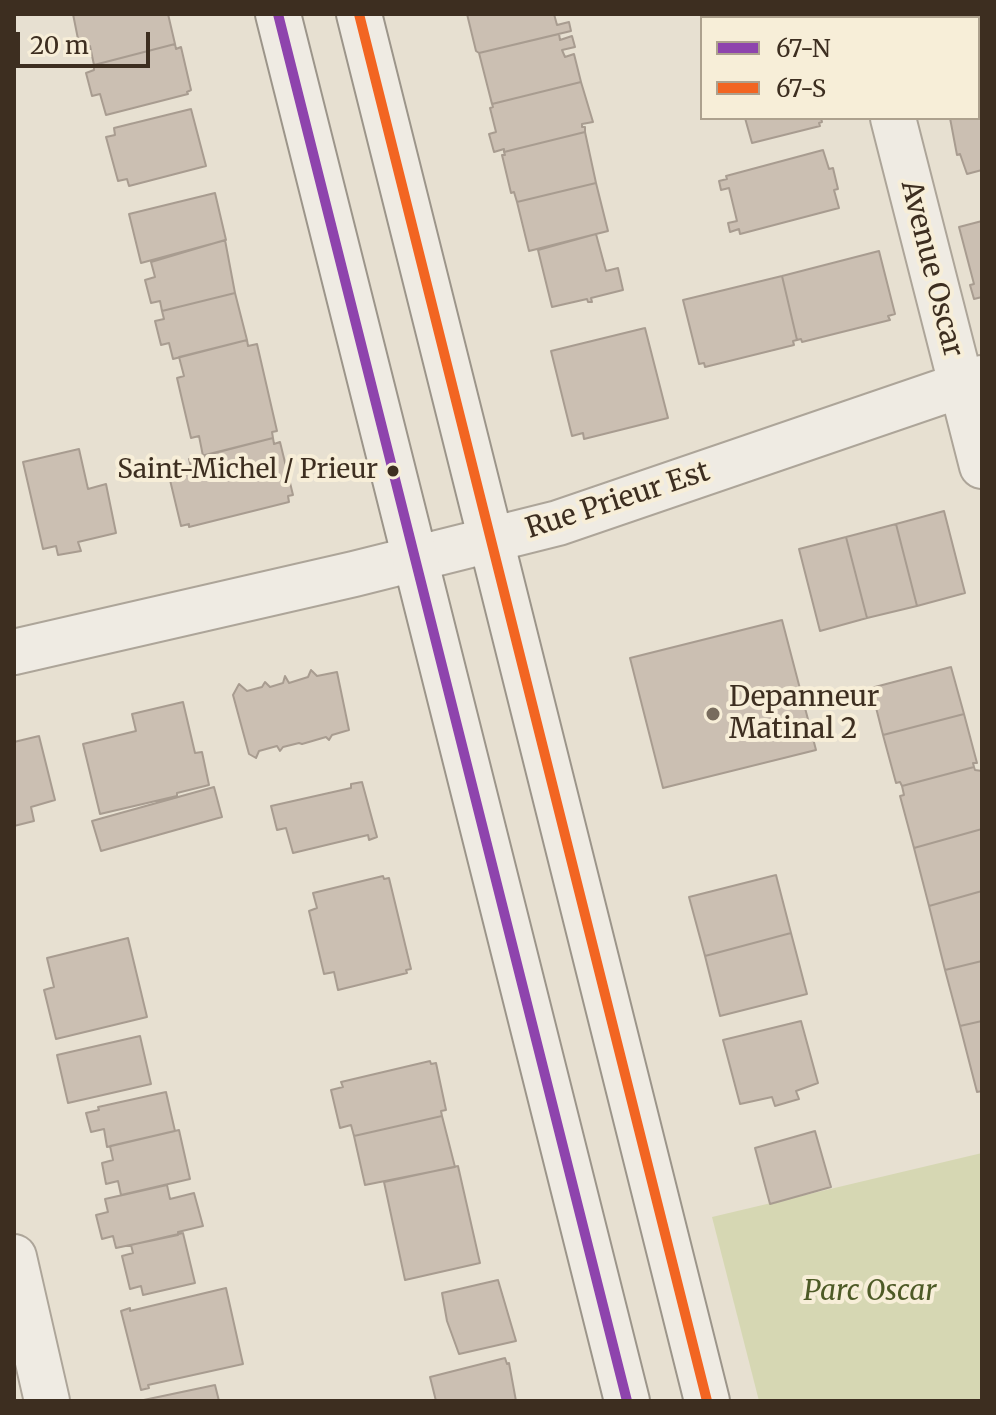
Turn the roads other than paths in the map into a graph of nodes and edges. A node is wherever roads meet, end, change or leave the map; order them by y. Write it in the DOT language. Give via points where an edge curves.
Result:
graph roads {
  1 [pos="278,14"];
  2 [pos="359,14"];
  3 [pos="894,120"];
  4 [pos="972,382"];
  5 [pos="982,466"];
  6 [pos="490,541"];
  7 [pos="415,559"];
  8 [pos="14,652"];
  9 [pos="14,1257"];
  10 [pos="47,1401"];
  11 [pos="627,1401"];
  12 [pos="707,1401"];
  1 -- 7 [label="main road"];
  2 -- 6 [label="main road"];
  3 -- 4 [label="main road, Avenue Oscar"];
  4 -- 5 [label="main road, Avenue Oscar"];
  4 -- 6 [label="main road, Rue Prieur Est" via="558,523"];
  6 -- 7 [label="main road, Rue Prieur Est"];
  6 -- 12 [label="main road"];
  7 -- 8 [label="main road, Rue Prieur Est"];
  7 -- 11 [label="main road"];
  9 -- 10 [label="main road"];
}
